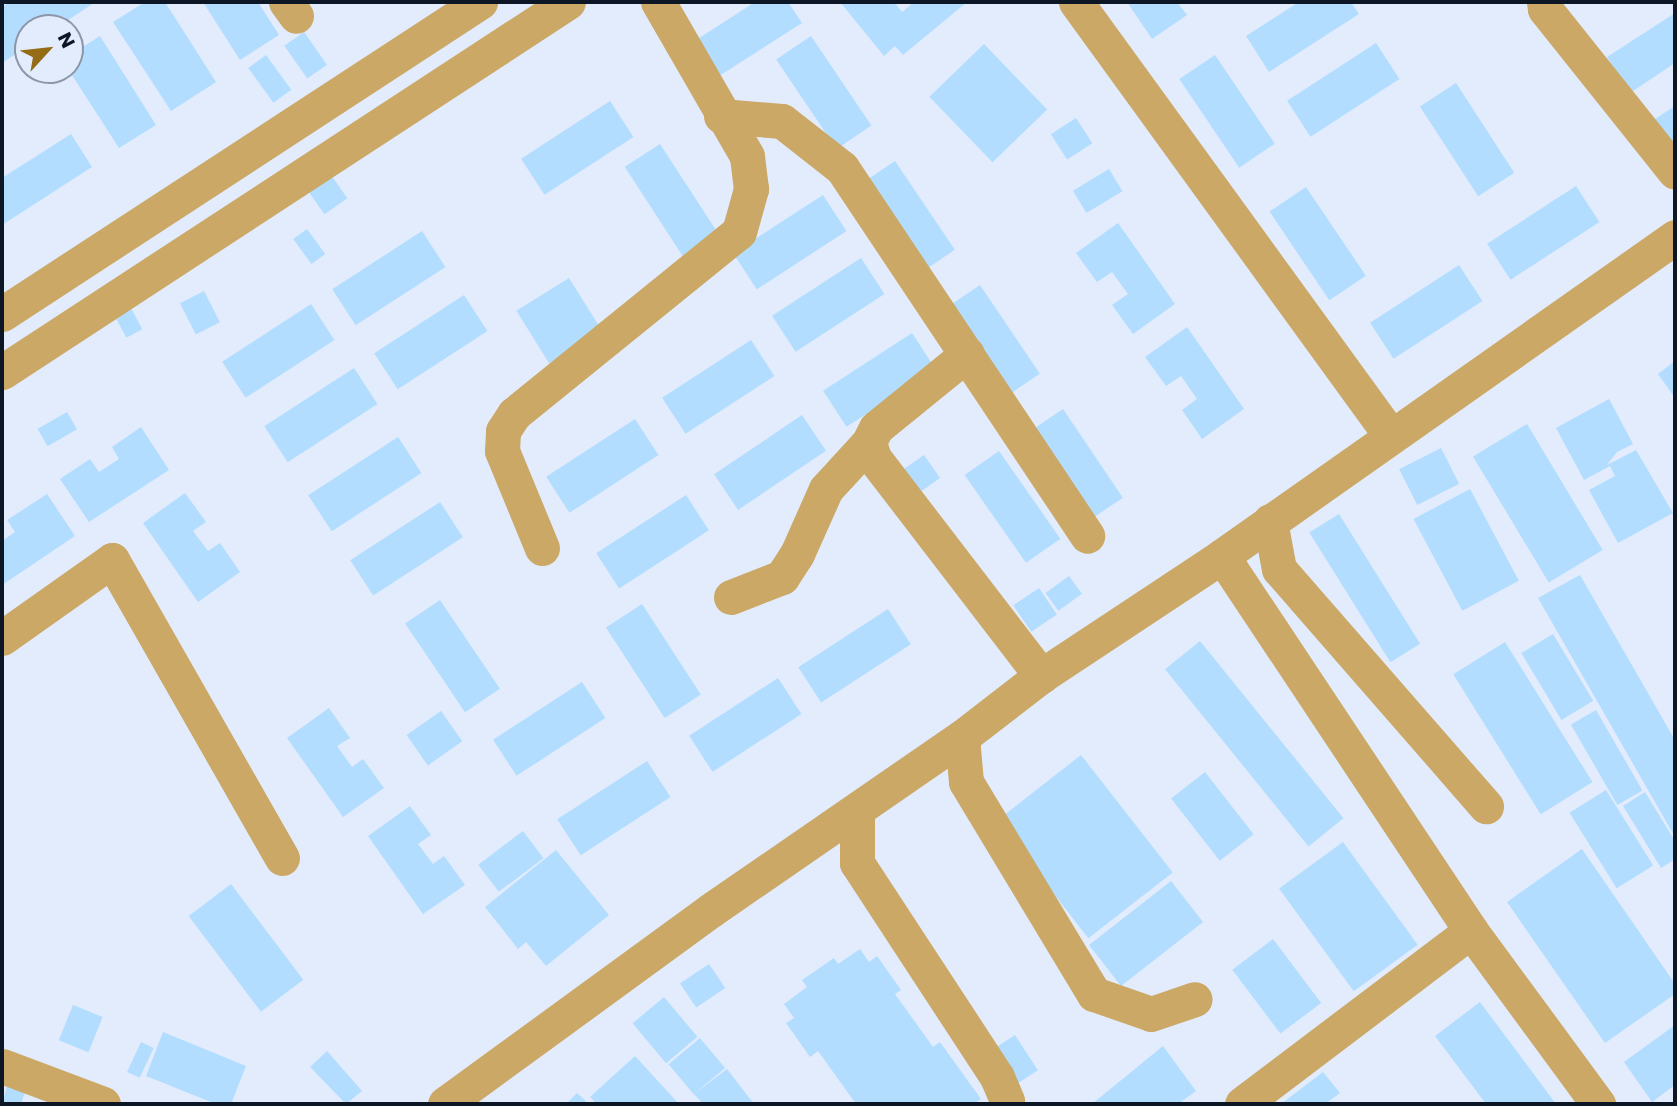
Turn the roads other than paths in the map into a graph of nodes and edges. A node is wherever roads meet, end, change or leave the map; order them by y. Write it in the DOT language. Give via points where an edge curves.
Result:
graph roads {
  1 [pos="480,2"];
  2 [pos="568,2"];
  3 [pos="658,2"];
  4 [pos="1076,2"];
  5 [pos="1544,2"];
  6 [pos="721,116"];
  7 [pos="1675,172"];
  8 [pos="1675,237"];
  9 [pos="2,314"];
  10 [pos="967,354"];
  11 [pos="2,371"];
  12 [pos="1391,436"];
  13 [pos="869,442"];
  14 [pos="1270,521"];
  15 [pos="1087,536"];
  16 [pos="542,548"];
  17 [pos="1222,556"];
  18 [pos="731,597"];
  19 [pos="2,638"];
  20 [pos="1041,676"];
  21 [pos="962,737"];
  22 [pos="1486,806"];
  23 [pos="857,811"];
  24 [pos="282,858"];
  25 [pos="1471,931"];
  26 [pos="1195,999"];
  27 [pos="2,1066"];
  28 [pos="1007,1101"];
  29 [pos="103,1104"];
  30 [pos="445,1104"];
  31 [pos="1242,1104"];
  32 [pos="1598,1104"];
  1 -- 9 [label="street"];
  2 -- 11 [label="street"];
  3 -- 6 [label="street"];
  4 -- 12 [label="street"];
  5 -- 7 [label="street"];
  6 -- 10 [label="street" via="782,121 842,168"];
  6 -- 16 [label="street" via="747,156 751,189 739,232 514,414 503,431 502,451"];
  8 -- 12 [label="street"];
  10 -- 13 [label="street" via="876,428"];
  10 -- 15 [label="street"];
  12 -- 14 [label="street"];
  13 -- 18 [label="street" via="826,489 782,577"];
  13 -- 20 [label="street" via="874,458"];
  14 -- 17 [label="street"];
  14 -- 22 [label="street" via="1279,569"];
  17 -- 20 [label="street"];
  17 -- 25 [label="street"];
  19 -- 24 [label="street" via="113,560"];
  20 -- 21 [label="street"];
  21 -- 23 [label="street"];
  21 -- 26 [label="street" via="966,782 1094,994 1151,1014"];
  23 -- 28 [label="street" via="857,863 997,1077"];
  23 -- 30 [label="street" via="711,910"];
  25 -- 31 [label="street"];
  25 -- 32 [label="street"];
  27 -- 29 [label="street"];
}
